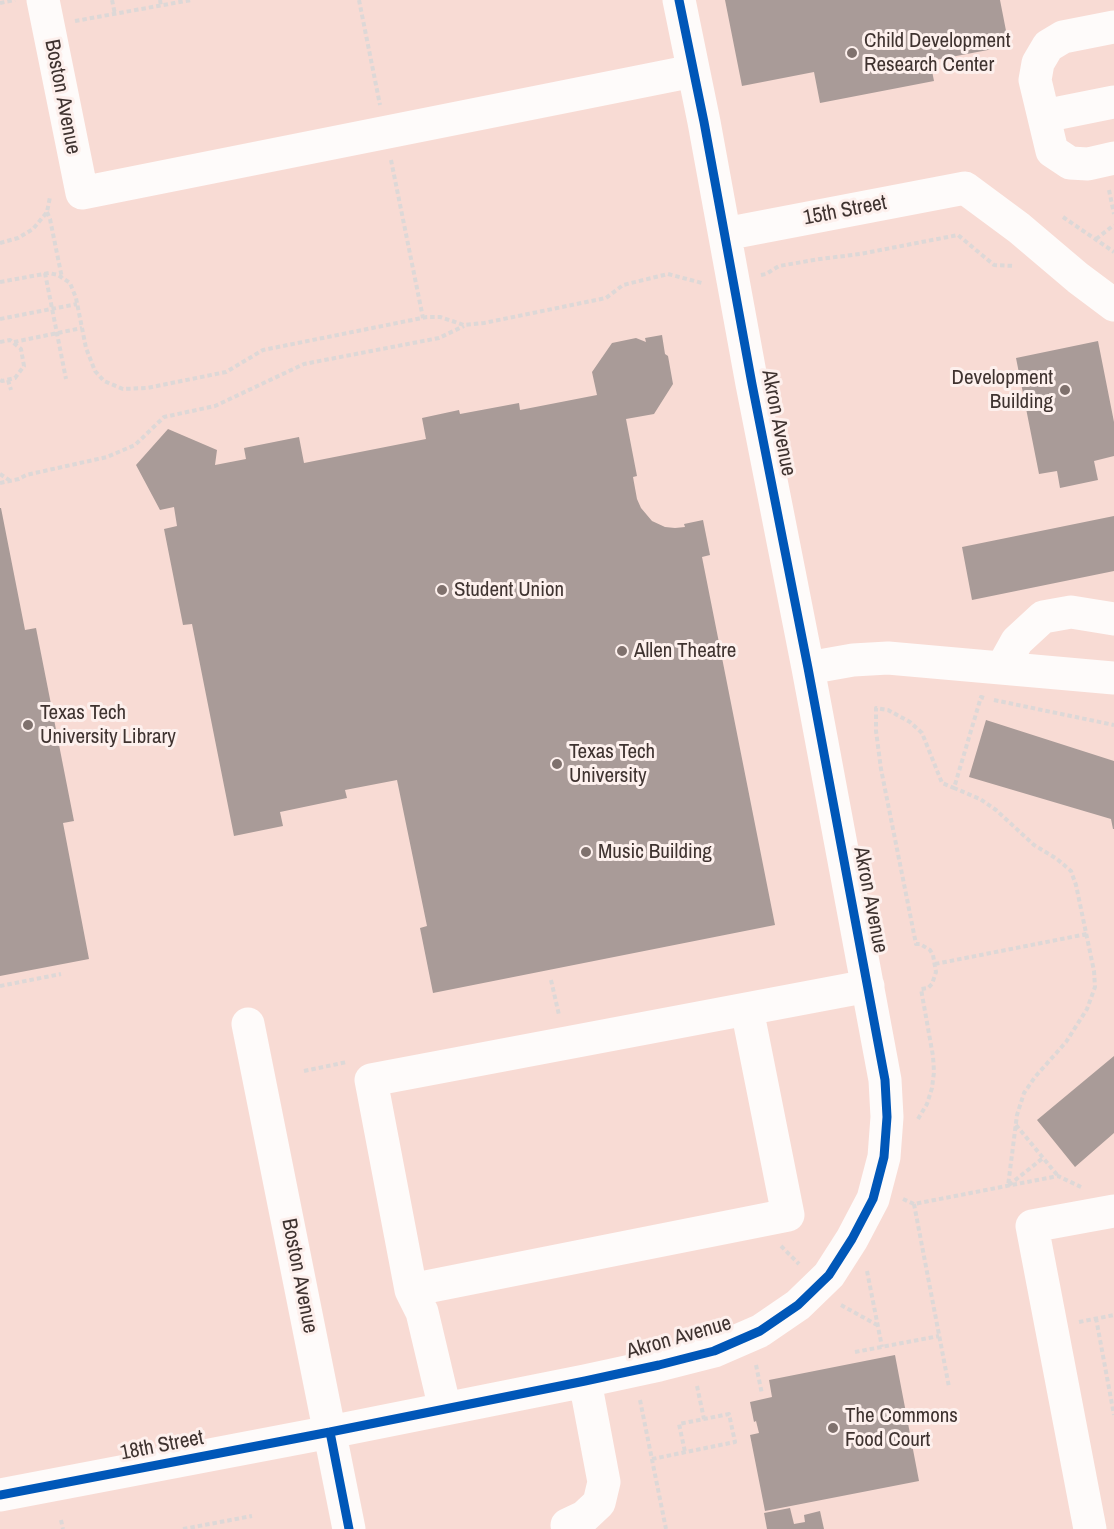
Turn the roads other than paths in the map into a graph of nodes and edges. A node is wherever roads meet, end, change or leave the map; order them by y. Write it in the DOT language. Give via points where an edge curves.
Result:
graph roads {
  1 [pos="679,0"];
  2 [pos="46,13"];
  3 [pos="1114,27"];
  4 [pos="693,71"];
  5 [pos="1114,102"];
  6 [pos="1044,116"];
  7 [pos="1114,158"];
  8 [pos="725,234"];
  9 [pos="1114,305"];
  10 [pos="1114,619"];
  11 [pos="808,668"];
  12 [pos="1002,668"];
  13 [pos="1114,678"];
  14 [pos="868,986"];
  15 [pos="747,1009"];
  16 [pos="248,1024"];
  17 [pos="1114,1211"];
  18 [pos="411,1290"];
  19 [pos="585,1381"];
  20 [pos="445,1409"];
  21 [pos="330,1432"];
  22 [pos="0,1495"];
  23 [pos="567,1525"];
  24 [pos="349,1529"];
  25 [pos="1090,1529"];
  1 -- 4 [label="street, Akron Avenue"];
  2 -- 4 [label="street, Boston Avenue" via="66,193"];
  3 -- 6 [label="street" via="1063,37 1048,46 1038,63 1035,80"];
  4 -- 8 [label="street, Akron Avenue"];
  5 -- 6 [label="street"];
  6 -- 7 [label="street" via="1052,151 1070,163 1088,164"];
  8 -- 9 [label="street, 15th Street" via="965,188"];
  8 -- 11 [label="street, Akron Avenue"];
  10 -- 12 [label="street" via="1071,612 1043,617 1017,641"];
  11 -- 12 [label="street" via="888,658"];
  11 -- 14 [label="street, Akron Avenue"];
  12 -- 13 [label="street"];
  14 -- 15 [label="street"];
  14 -- 19 [label="street, Akron Avenue" via="885,1080 884,1157 873,1198 829,1275 798,1305 760,1331 714,1351"];
  15 -- 18 [label="street" via="788,1215"];
  15 -- 18 [label="street" via="371,1080"];
  16 -- 21 [label="street, Boston Avenue"];
  17 -- 25 [label="street" via="1032,1226"];
  18 -- 20 [label="street" via="422,1312"];
  19 -- 20 [label="street, Akron Avenue"];
  19 -- 23 [label="street" via="604,1482 599,1503 584,1517"];
  20 -- 21 [label="street, Akron Avenue"];
  21 -- 22 [label="street, 18th Street"];
  21 -- 24 [label="street, Boston Avenue"];
}
